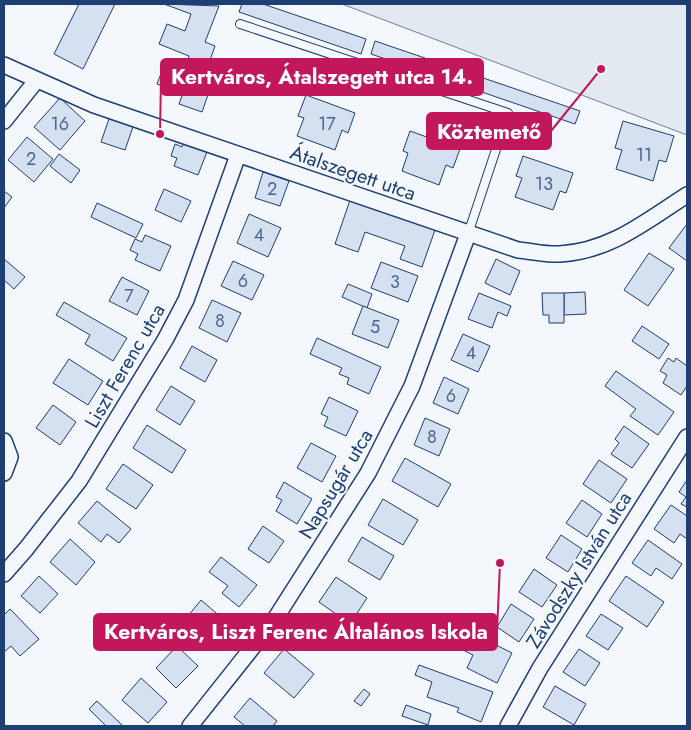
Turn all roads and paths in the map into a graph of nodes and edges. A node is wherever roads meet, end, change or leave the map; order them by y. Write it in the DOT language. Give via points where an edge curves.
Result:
graph roads {
  1 [pos="240,24"];
  2 [pos="4,65"];
  3 [pos="36,81"];
  4 [pos="4,121"];
  5 [pos="238,155"];
  6 [pos="687,195"];
  7 [pos="468,234"];
  8 [pos="687,437"];
  9 [pos="4,441"];
  10 [pos="4,472"];
  11 [pos="4,574"];
  12 [pos="190,726"];
  13 [pos="508,726"];
  1 -- 7 [label="lane" via="508,113"];
  2 -- 3 [label="street, Átalszegett utca"];
  3 -- 4 [label="street"];
  3 -- 5 [label="street, Átalszegett utca" via="94,105"];
  5 -- 7 [label="street, Átalszegett utca"];
  5 -- 11 [label="street, Liszt Ferenc utca" via="186,300 161,348 79,481"];
  6 -- 7 [label="street, Átalszegett utca" via="624,236 592,249 560,254 518,250"];
  7 -- 12 [label="street, Napsugár utca" via="412,386 368,474 275,619"];
  8 -- 13 [label="street, Závodszky István utca" via="540,668"];
  9 -- 10 [label="street" via="10,457"];
}
